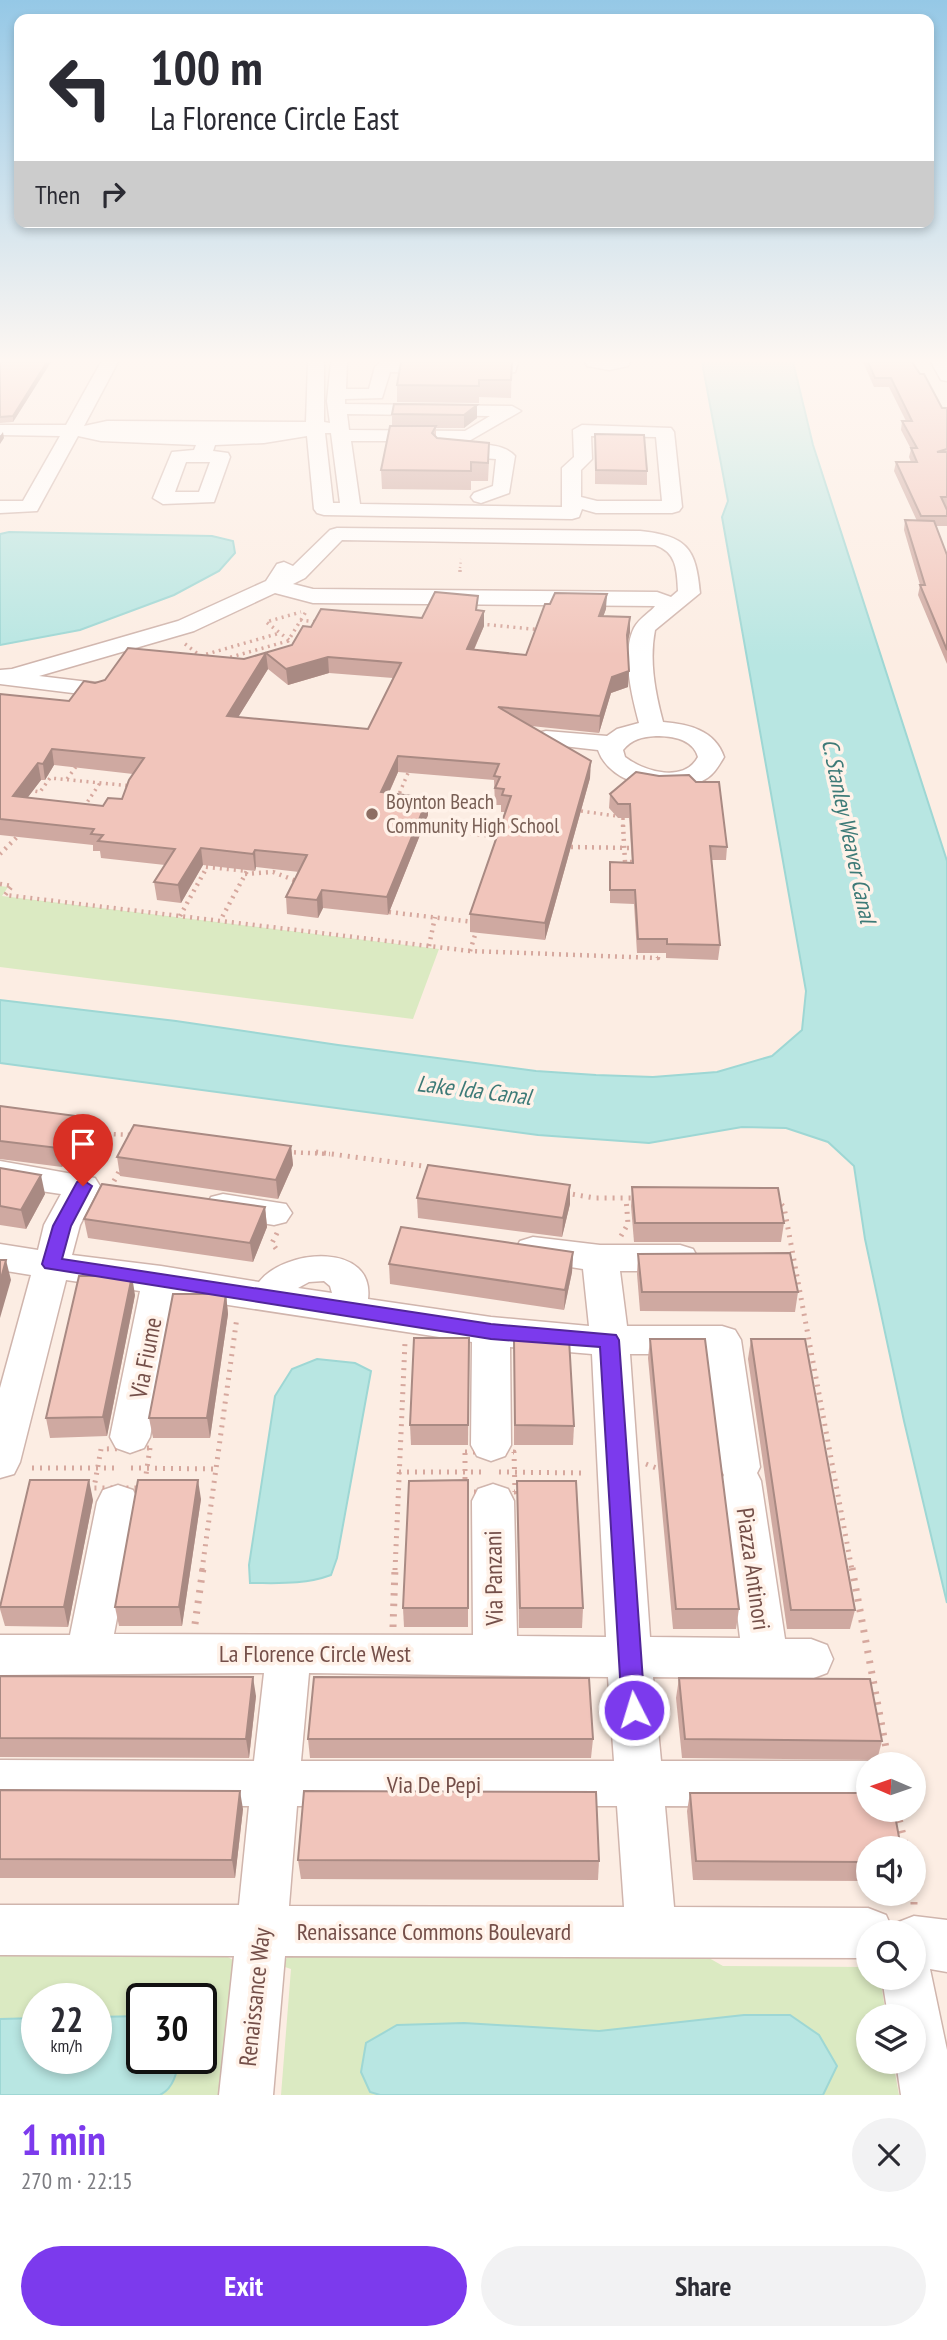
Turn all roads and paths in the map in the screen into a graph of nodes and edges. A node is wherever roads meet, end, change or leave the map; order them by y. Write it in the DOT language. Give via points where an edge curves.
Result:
graph roads {
  1 [pos="62,460"];
  2 [pos="324,460"];
  3 [pos="341,460"];
  4 [pos="506,460"];
  5 [pos="582,460"];
  6 [pos="668,460"];
  7 [pos="397,496"];
  8 [pos="481,504"];
  9 [pos="0,507"];
  10 [pos="572,507"];
  11 [pos="340,510"];
  12 [pos="337,534"];
  13 [pos="461,559"];
  14 [pos="460,572"];
  15 [pos="274,585"];
  16 [pos="675,605"];
  17 [pos="300,620"];
  18 [pos="476,620"];
  19 [pos="327,623"];
  20 [pos="546,631"];
  21 [pos="280,633"];
  22 [pos="289,640"];
  23 [pos="241,644"];
  24 [pos="174,647"];
  25 [pos="250,652"];
  26 [pos="201,656"];
  27 [pos="260,659"];
  28 [pos="220,660"];
  29 [pos="195,662"];
  30 [pos="0,678"];
  31 [pos="97,689"];
  32 [pos="653,729"];
  33 [pos="546,737"];
  34 [pos="613,744"];
  35 [pos="82,758"];
  36 [pos="408,773"];
  37 [pos="66,780"];
  38 [pos="100,783"];
  39 [pos="138,787"];
  40 [pos="26,790"];
  41 [pos="394,808"];
  42 [pos="82,811"];
  43 [pos="581,811"];
  44 [pos="616,816"];
  45 [pos="629,821"];
  46 [pos="422,828"];
  47 [pos="624,834"];
  48 [pos="630,834"];
  49 [pos="17,837"];
  50 [pos="502,837"];
  51 [pos="571,847"];
  52 [pos="624,848"];
  53 [pos="631,848"];
  54 [pos="0,854"];
  55 [pos="638,862"];
  56 [pos="195,866"];
  57 [pos="207,867"];
  58 [pos="246,874"];
  59 [pos="0,884"];
  60 [pos="303,884"];
  61 [pos="389,912"];
  62 [pos="180,916"];
  63 [pos="435,917"];
  64 [pos="220,921"];
  65 [pos="473,922"];
  66 [pos="476,932"];
  67 [pos="429,946"];
  68 [pos="658,946"];
  69 [pos="470,951"];
  70 [pos="137,1135"];
  71 [pos="132,1147"];
  72 [pos="126,1158"];
  73 [pos="0,1174"];
  74 [pos="102,1185"];
  75 [pos="626,1198"];
  76 [pos="186,1200"];
  77 [pos="274,1213"];
  78 [pos="502,1246"];
  79 [pos="614,1251"];
  80 [pos="0,1256"];
  81 [pos="718,1258"];
  82 [pos="51,1264"];
  83 [pos="161,1279"];
  84 [pos="253,1302"];
  85 [pos="491,1331"];
  86 [pos="405,1333"];
  87 [pos="610,1340"];
  88 [pos="16,1465"];
  89 [pos="123,1469"];
  90 [pos="216,1469"];
  91 [pos="399,1472"];
  92 [pos="492,1473"];
  93 [pos="584,1473"];
  94 [pos="671,1474"];
  95 [pos="659,1478"];
  96 [pos="194,1635"];
  97 [pos="393,1635"];
  98 [pos="288,1653"];
  99 [pos="88,1655"];
  100 [pos="495,1655"];
  101 [pos="0,1656"];
  102 [pos="629,1656"];
  103 [pos="765,1658"];
  104 [pos="811,1659"];
  105 [pos="0,1783"];
  106 [pos="275,1783"];
  107 [pos="856,1784"];
  108 [pos="639,1786"];
  109 [pos="263,1915"];
  110 [pos="0,1930"];
  111 [pos="651,1931"];
  112 [pos="856,1933"];
  113 [pos="910,1990"];
  114 [pos="246,2095"];
  115 [pos="928,2095"];
  1 -- 9 [label="street" via="30,508"];
  2 -- 11 [label="street"];
  3 -- 11 [label="street"];
  4 -- 8 [label="street" via="502,489"];
  5 -- 10 [label="street" via="571,468"];
  6 -- 10 [label="street" via="672,507"];
  7 -- 8 [label="street"];
  8 -- 10 [label="street"];
  8 -- 11 [label="street"];
  11 -- 12 [label="street"];
  11 -- 15 [label="street" via="305,544"];
  12 -- 15 [label="street" via="298,574"];
  12 -- 16 [label="street" via="659,539 677,545 685,558 689,593"];
  13 -- 14 [label="path"];
  15 -- 16 [label="street" via="313,596 657,599"];
  15 -- 30 [label="street" via="163,634"];
  16 -- 32 [label="street" via="648,623 640,636"];
  17 -- 19 [label="path"];
  17 -- 21 [label="path" via="307,609 266,622"];
  17 -- 22 [label="path"];
  18 -- 20 [label="path" via="480,620 478,624"];
  21 -- 22 [label="path"];
  21 -- 23 [label="path"];
  22 -- 25 [label="path"];
  23 -- 25 [label="path"];
  23 -- 26 [label="path"];
  24 -- 26 [label="path" via="186,644"];
  25 -- 27 [label="path"];
  25 -- 28 [label="path"];
  26 -- 29 [label="path" via="209,663"];
  30 -- 31 [label="street"];
  32 -- 34 [label="street" via="632,732"];
  32 -- 34 [label="street" via="685,733 702,741 710,751 710,763 680,778 646,778 619,766 611,756"];
  33 -- 34 [label="street"];
  35 -- 37 [label="path"];
  36 -- 41 [label="path"];
  37 -- 38 [label="path"];
  37 -- 40 [label="path" via="48,778 40,792"];
  38 -- 39 [label="path"];
  38 -- 42 [label="path"];
  43 -- 44 [label="path"];
  45 -- 47 [label="path" via="623,819"];
  46 -- 50 [label="path"];
  47 -- 48 [label="path"];
  47 -- 52 [label="path"];
  49 -- 54 [label="path"];
  51 -- 52 [label="path"];
  52 -- 53 [label="path"];
  52 -- 55 [label="path" via="625,862"];
  56 -- 57 [label="path"];
  57 -- 58 [label="path"];
  57 -- 62 [label="path"];
  58 -- 60 [label="path" via="260,870 287,873"];
  58 -- 64 [label="path"];
  59 -- 62 [label="path" via="12,886 5,895"];
  61 -- 63 [label="path"];
  62 -- 64 [label="path"];
  63 -- 65 [label="path"];
  63 -- 67 [label="path"];
  64 -- 67 [label="path"];
  66 -- 69 [label="path"];
  67 -- 69 [label="path"];
  68 -- 69 [label="path" via="659,958"];
  70 -- 71 [label="path"];
  72 -- 74 [label="path"];
  73 -- 74 [label="street"];
  74 -- 82 [label="street" via="62,1226"];
  75 -- 79 [label="path" via="628,1224"];
  76 -- 77 [label="street"];
  78 -- 79 [label="street"];
  79 -- 81 [label="street"];
  79 -- 87 [label="street"];
  80 -- 82 [label="street"];
  82 -- 83 [label="street"];
  82 -- 88 [label="street"];
  83 -- 84 [label="street"];
  83 -- 89 [label="street, Via Fiume"];
  84 -- 85 [label="street" via="348,1309"];
  84 -- 90 [label="path"];
  85 -- 87 [label="street"];
  85 -- 92 [label="street, Via Panzani"];
  86 -- 91 [label="path"];
  87 -- 102 [label="street"];
  87 -- 103 [label="street, Piazza Antinori" via="722,1340"];
  88 -- 89 [label="path"];
  89 -- 89 [label="path" via="144,1488 94,1488"];
  89 -- 89 [label="path" via="101,1448 150,1448"];
  89 -- 90 [label="path"];
  89 -- 99 [label="street, Via Fiume"];
  90 -- 96 [label="path"];
  91 -- 92 [label="path"];
  91 -- 97 [label="path"];
  92 -- 93 [label="path"];
  92 -- 100 [label="street, Via Panzani"];
  94 -- 95 [label="path"];
  98 -- 99 [label="street, La Florence Circle West"];
  98 -- 100 [label="street, La Florence Circle West"];
  98 -- 106 [label="street, Renaissance Way"];
  99 -- 101 [label="street, La Florence Circle West"];
  100 -- 102 [label="street, La Florence Circle West"];
  102 -- 103 [label="street, Piazza Antinori"];
  102 -- 108 [label="street"];
  103 -- 104 [label="street, Piazza Antinori"];
  105 -- 106 [label="street, Via De Pepi"];
  106 -- 108 [label="street, Via De Pepi"];
  106 -- 109 [label="street, Renaissance Way"];
  107 -- 108 [label="street, Via De Pepi"];
  108 -- 111 [label="street"];
  109 -- 110 [label="street, Renaissance Commons Boulevard"];
  109 -- 111 [label="street, Renaissance Commons Boulevard"];
  109 -- 114 [label="street, Renaissance Way"];
  111 -- 112 [label="street, Renaissance Commons Boulevard"];
  113 -- 115 [label="street"];
}
